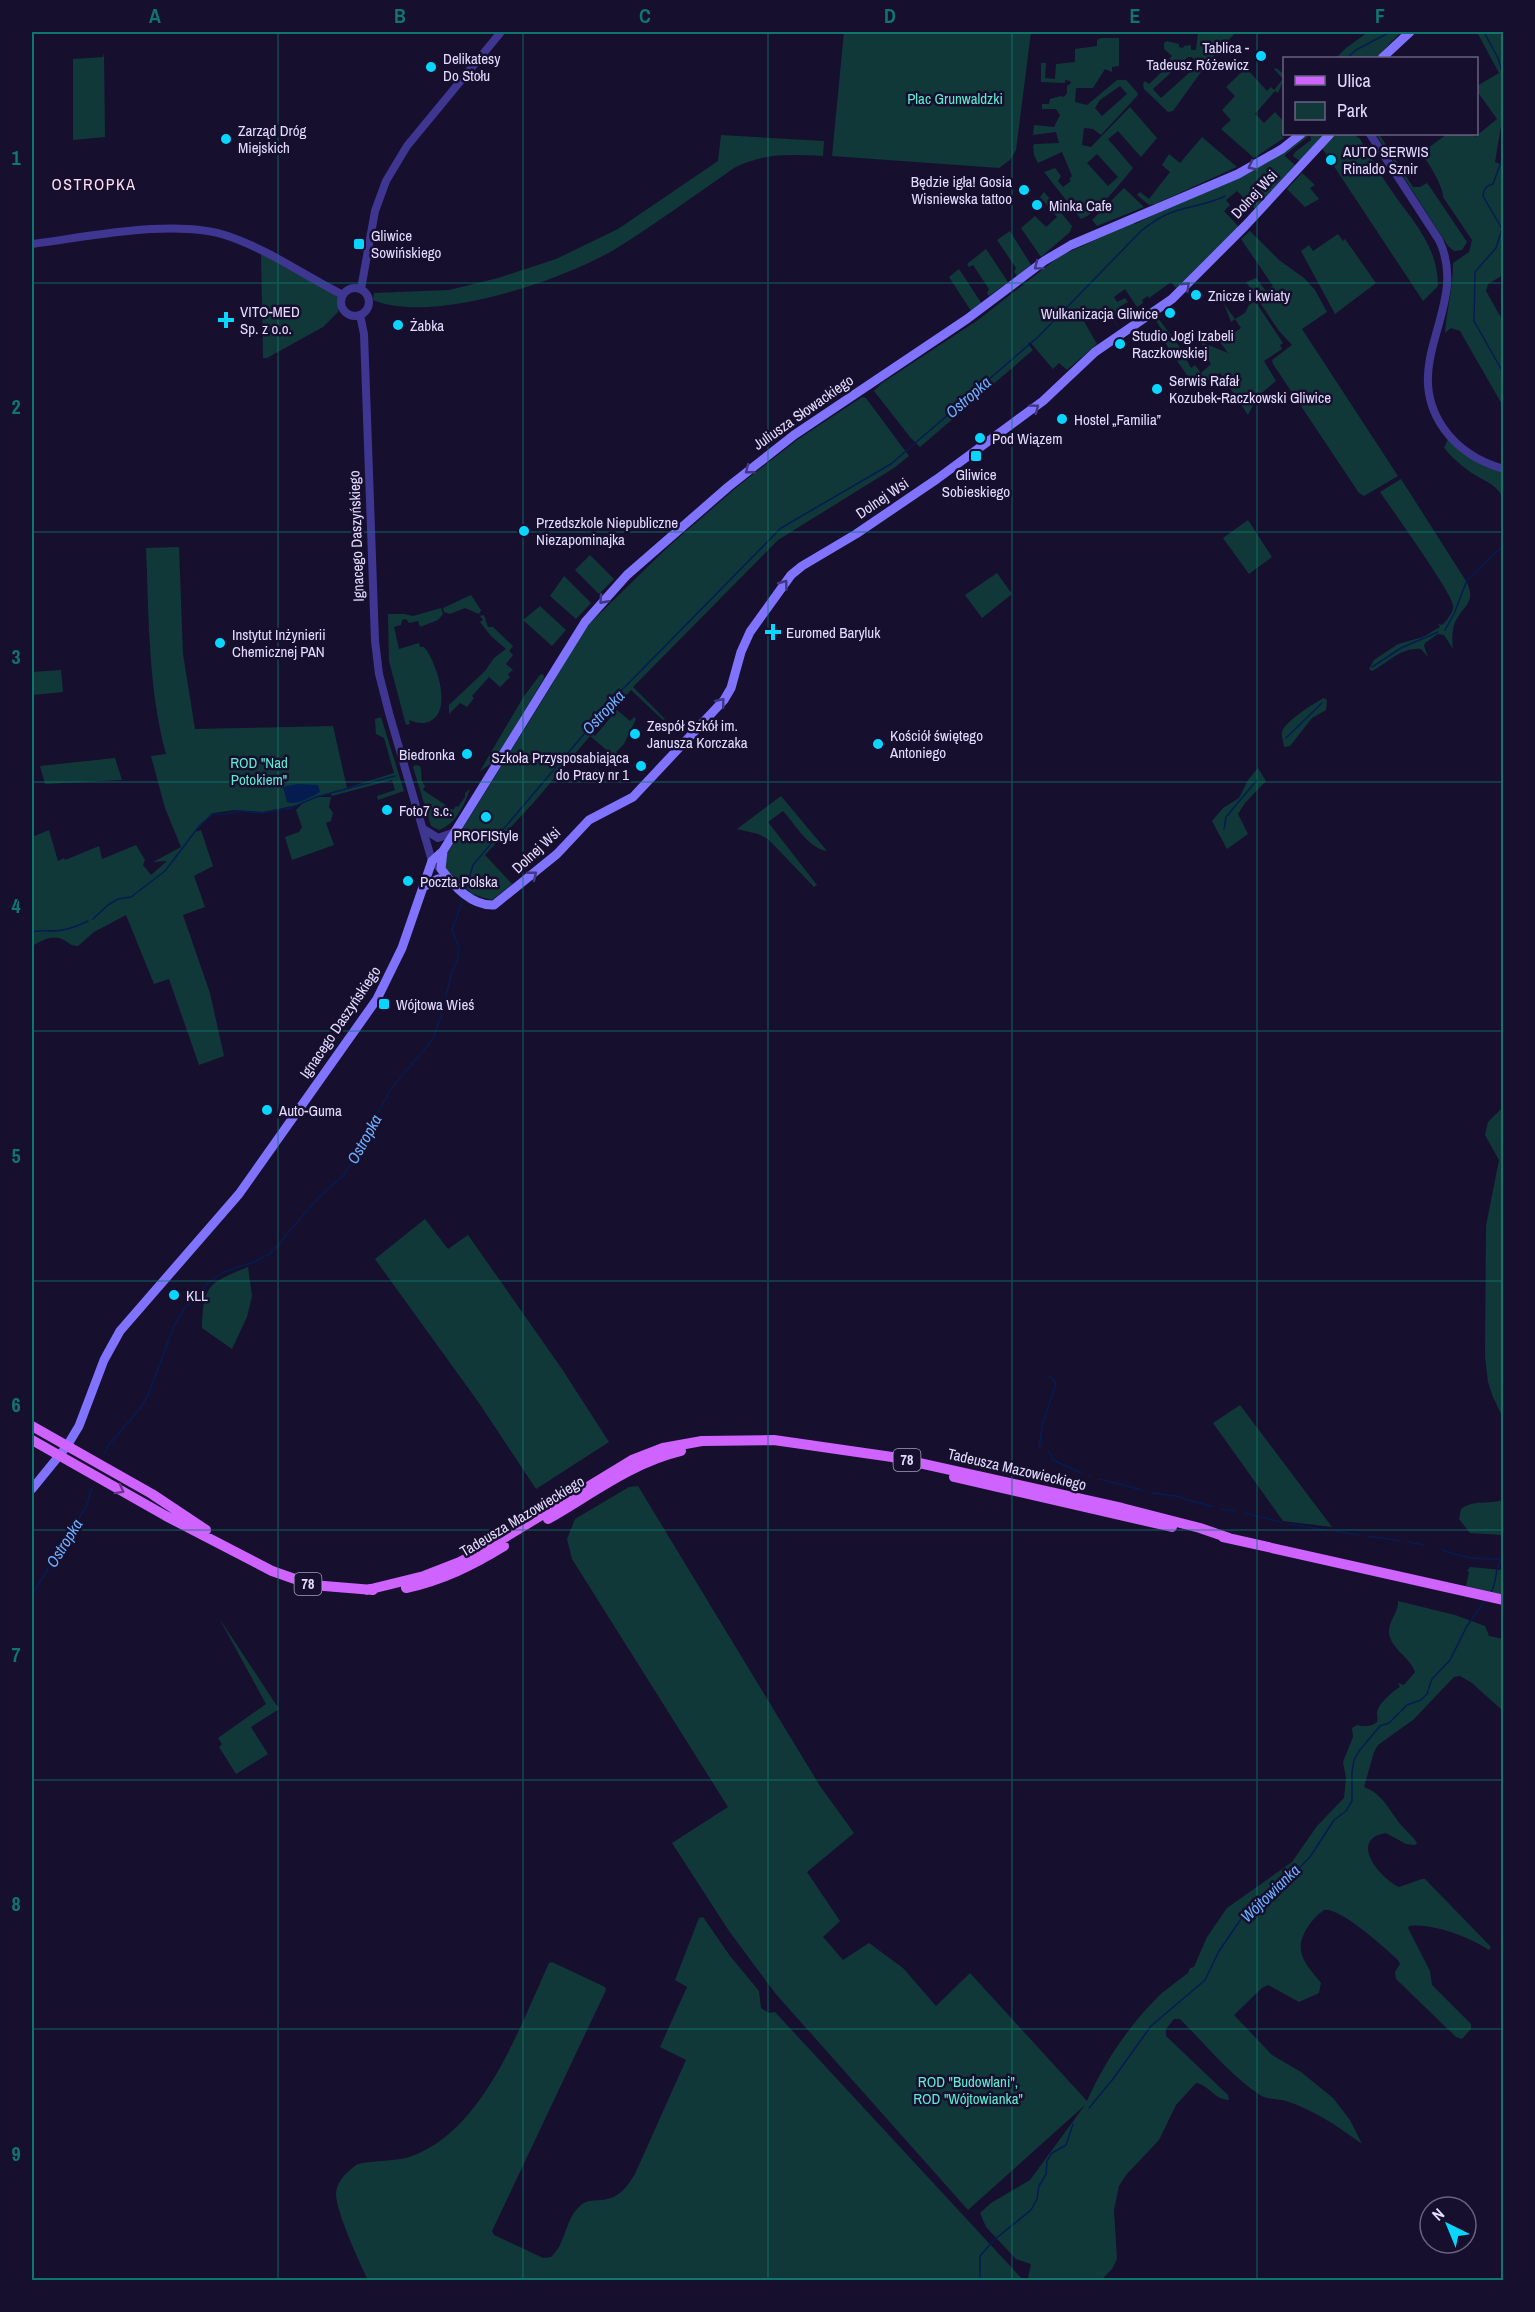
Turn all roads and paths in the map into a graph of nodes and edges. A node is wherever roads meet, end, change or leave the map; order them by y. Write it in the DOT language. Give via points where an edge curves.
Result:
graph roads {
  1 [pos="501,32"];
  2 [pos="1410,32"];
  3 [pos="1396,46"];
  4 [pos="1383,57"];
  5 [pos="1388,57"];
  6 [pos="1300,135"];
  7 [pos="1329,135"];
  8 [pos="1369,135"];
  9 [pos="32,244"];
  10 [pos="361,290"];
  11 [pos="343,295"];
  12 [pos="360,315"];
  13 [pos="1503,469"];
  14 [pos="424,829"];
  15 [pos="455,832"];
  16 [pos="443,851"];
  17 [pos="432,861"];
  18 [pos="441,869"];
  19 [pos="448,878"];
  20 [pos="423,887"];
  21 [pos="32,1426"];
  22 [pos="32,1440"];
  23 [pos="67,1446"];
  24 [pos="59,1456"];
  25 [pos="32,1489"];
  26 [pos="254,1562"];
  27 [pos="1503,1600"];
  1 -- 10 [label="street" via="407,146 386,181 375,211"];
  2 -- 3 [label="main road"];
  3 -- 4 [label="main road"];
  3 -- 5 [label="main road"];
  6 -- 15 [label="main road, Juliusza Słowackiego, one-way" via="1238,174 1080,241 1044,261 967,319 794,435 728,487 627,575 585,622"];
  19 -- 7 [label="main road, Dolnej Wsi, one-way" via="469,898 494,905 557,854 592,818 633,797 724,700 750,632 791,575 936,479 1043,401 1095,352 1172,299"];
  8 -- 13 [label="street" via="1439,240 1449,271 1428,369 1434,410 1461,448"];
  9 -- 11 [label="street" via="154,230 206,230 247,244"];
  10 -- 11 [label="street" via="349,289"];
  10 -- 12 [label="street" via="368,300 367,309"];
  11 -- 12 [label="street" via="344,311"];
  12 -- 14 [label="street, Ignacego Daszyńskiego" via="364,334 376,652 389,713"];
  14 -- 15 [label="street" via="438,838"];
  14 -- 17 [label="street, Ignacego Daszyńskiego"];
  15 -- 16 [label="main road, Juliusza Słowackiego"];
  16 -- 17 [label="main road, Juliusza Słowackiego"];
  16 -- 18 [label="main road, Juliusza Słowackiego"];
  17 -- 18 [label="street"];
  17 -- 20 [label="main road, Ignacego Daszyńskiego"];
  18 -- 19 [label="main road"];
  19 -- 20 [label="main road"];
  20 -- 23 [label="main road, Ignacego Daszyńskiego" via="400,954 381,992 239,1194 120,1331"];
  21 -- 23 [label="main road, 78"];
  22 -- 24 [label="main road, 78"];
  23 -- 24 [label="main road, Ignacego Daszyńskiego"];
  23 -- 26 [label="main road, Tadeusza Mazowieckiego / 78" via="152,1494"];
  24 -- 25 [label="main road, Ignacego Daszyńskiego"];
  24 -- 26 [label="main road, Tadeusza Mazowieckiego / 78, one-way"];
  26 -- 27 [label="main road, Tadeusza Mazowieckiego / 78" via="312,1585 367,1590 424,1576 460,1562 608,1473 647,1454 683,1443 756,1440 795,1442"];
}
